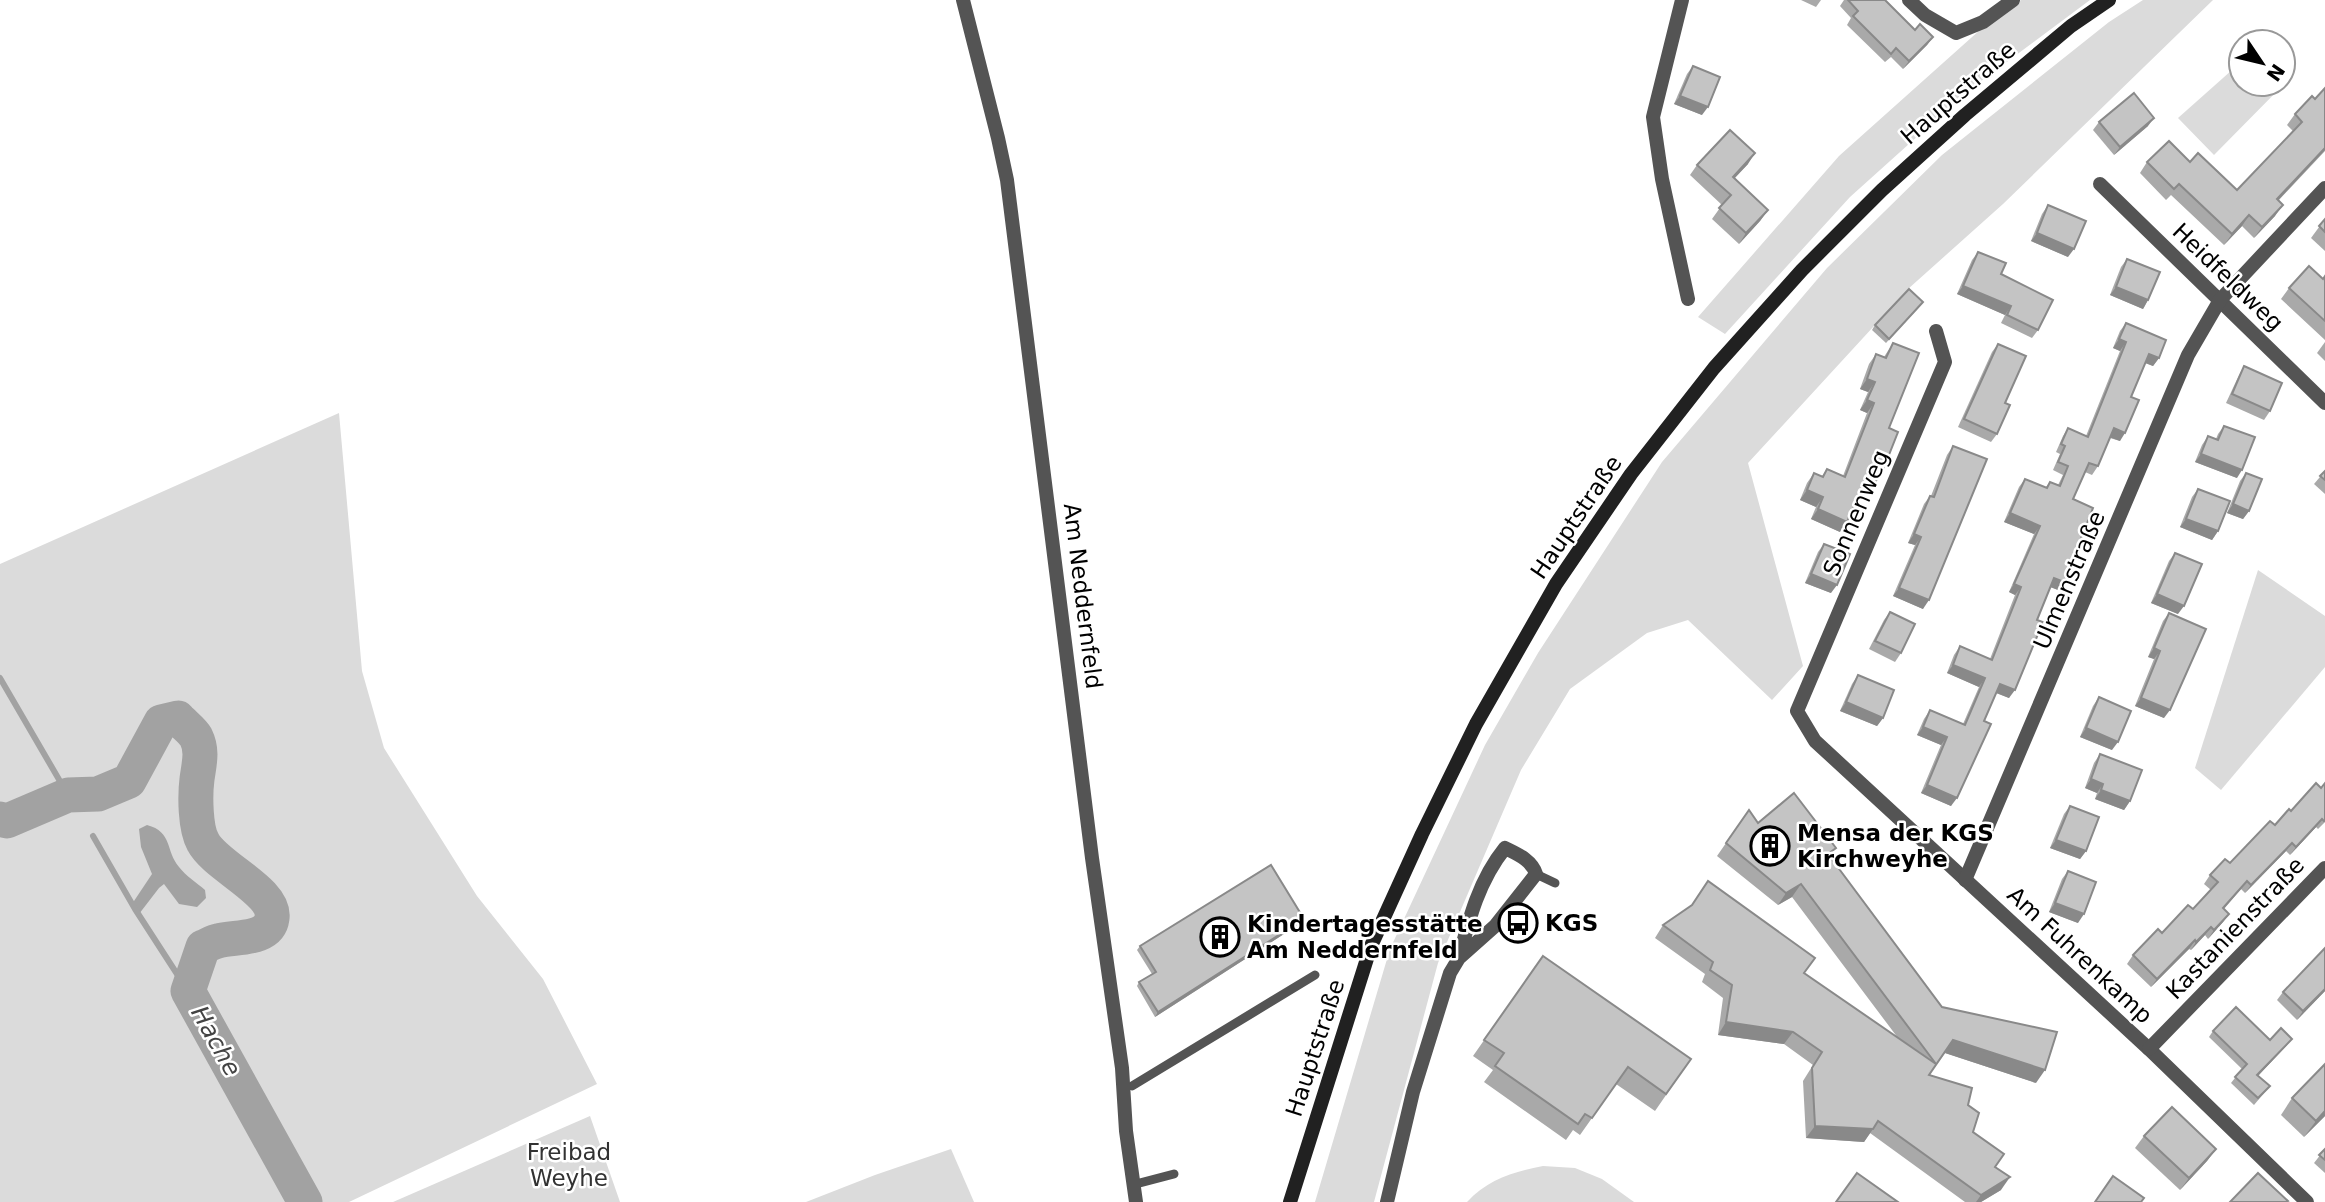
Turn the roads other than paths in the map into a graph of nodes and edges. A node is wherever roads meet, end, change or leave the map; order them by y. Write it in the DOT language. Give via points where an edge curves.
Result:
graph roads {
  1 [pos="963,0"];
  2 [pos="1682,0"];
  3 [pos="1909,0"];
  4 [pos="2013,0"];
  5 [pos="2109,0"];
  6 [pos="2100,184"];
  7 [pos="2325,188"];
  8 [pos="1688,299"];
  9 [pos="2220,300"];
  10 [pos="1936,331"];
  11 [pos="2325,402"];
  12 [pos="1797,711"];
  13 [pos="2325,868"];
  14 [pos="1536,874"];
  15 [pos="1965,880"];
  16 [pos="1555,884"];
  17 [pos="1459,958"];
  18 [pos="1315,975"];
  19 [pos="2149,1049"];
  20 [pos="1132,1086"];
  21 [pos="1174,1174"];
  22 [pos="1132,1185"];
  23 [pos="1136,1202"];
  24 [pos="1290,1202"];
  25 [pos="1387,1202"];
  26 [pos="2307,1202"];
  1 -- 22 [label="street, Am Neddernfeld" via="1007,180 1122,1068"];
  2 -- 8 [label="street" via="1653,117"];
  3 -- 4 [label="street" via="1956,33 1983,22"];
  5 -- 24 [label="main road, Hauptstraße" via="1965,115 1802,270 1714,369 1648,453 1564,573 1476,724 1371,946"];
  6 -- 9 [label="street, Heidfeldweg"];
  7 -- 9 [label="street, Ulmenstraße"];
  9 -- 11 [label="street, Heidfeldweg"];
  9 -- 15 [label="street, Ulmenstraße" via="2188,355"];
  10 -- 12 [label="street, Sonnenweg" via="1945,362"];
  12 -- 15 [label="street, Am Fuhrenkamp" via="1815,741"];
  13 -- 19 [label="street, Kastanienstraße"];
  14 -- 16 [label="lane"];
  14 -- 17 [label="street" via="1495,926"];
  14 -- 17 [label="street" via="1520,855 1505,848 1478,894"];
  15 -- 19 [label="street, Am Fuhrenkamp"];
  17 -- 25 [label="street" via="1450,973 1413,1092"];
  18 -- 20 [label="lane"];
  19 -- 26 [label="street, Am Fuhrenkamp"];
  21 -- 22 [label="lane"];
  22 -- 23 [label="street, Am Neddernfeld"];
}
